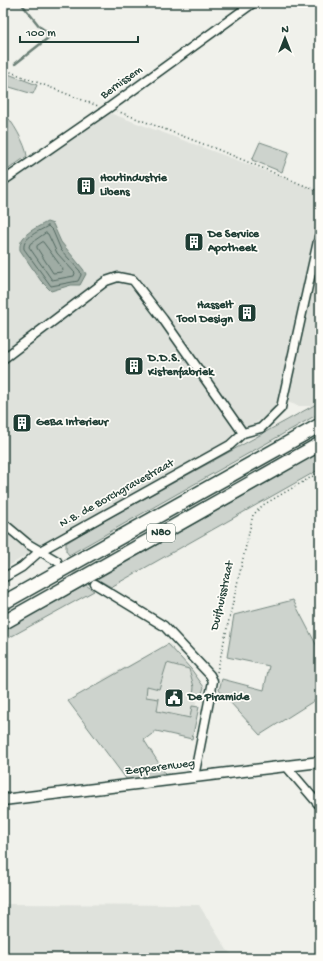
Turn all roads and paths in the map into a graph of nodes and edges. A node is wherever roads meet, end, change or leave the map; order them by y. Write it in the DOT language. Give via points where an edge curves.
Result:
graph roads {
  1 [pos="252,3"];
  2 [pos="3,69"];
  3 [pos="107,109"];
  4 [pos="3,181"];
  5 [pos="320,192"];
  6 [pos="320,232"];
  7 [pos="3,359"];
  8 [pos="320,425"];
  9 [pos="243,433"];
  10 [pos="320,444"];
  11 [pos="320,472"];
  12 [pos="3,523"];
  13 [pos="40,550"];
  14 [pos="57,560"];
  15 [pos="3,578"];
  16 [pos="95,584"];
  17 [pos="3,603"];
  18 [pos="3,623"];
  19 [pos="213,681"];
  20 [pos="320,762"];
  21 [pos="286,766"];
  22 [pos="194,777"];
  23 [pos="3,800"];
  24 [pos="320,806"];
  1 -- 3 [label="street, Bernissem"];
  2 -- 3 [label="path"];
  3 -- 4 [label="street, Bernissem"];
  3 -- 5 [label="path" via="219,150"];
  6 -- 9 [label="street, N.B. de Borchgravestraat" via="281,408 261,428"];
  7 -- 9 [label="street" via="106,281 118,277 133,280"];
  8 -- 17 [label="highway, N80"];
  9 -- 13 [label="street, N.B. de Borchgravestraat" via="230,445"];
  10 -- 18 [label="highway, N80"];
  11 -- 19 [label="path, Duifhuisstraat" via="263,505 253,515 222,653"];
  12 -- 13 [label="street" via="28,544"];
  13 -- 14 [label="street"];
  13 -- 15 [label="street, N.B. de Borchgravestraat" via="22,567"];
  16 -- 19 [label="street" via="164,626"];
  19 -- 22 [label="street"];
  20 -- 21 [label="street, Zepperenweg"];
  21 -- 22 [label="street, Zepperenweg"];
  21 -- 24 [label="street"];
  22 -- 23 [label="street, Zepperenweg"];
}
